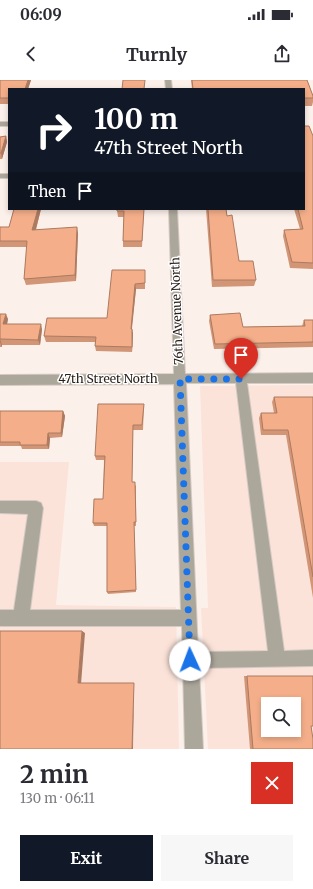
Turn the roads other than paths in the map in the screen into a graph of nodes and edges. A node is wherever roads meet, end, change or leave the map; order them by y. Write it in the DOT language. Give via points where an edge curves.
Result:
graph roads {
  1 [pos="173,210"];
  2 [pos="313,378"];
  3 [pos="180,379"];
  4 [pos="241,379"];
  5 [pos="0,380"];
  6 [pos="0,507"];
  7 [pos="0,618"];
  8 [pos="21,618"];
  9 [pos="189,618"];
  10 [pos="313,658"];
  11 [pos="277,659"];
  12 [pos="190,660"];
  13 [pos="194,749"];
  1 -- 3 [label="street, 76th Avenue North"];
  2 -- 4 [label="street, 47th Street North"];
  3 -- 4 [label="street, 47th Street North"];
  3 -- 5 [label="street, 47th Street North"];
  3 -- 9 [label="street, 76th Avenue North"];
  4 -- 11 [label="street"];
  6 -- 8 [label="street" via="36,508"];
  7 -- 8 [label="street"];
  8 -- 9 [label="street"];
  9 -- 12 [label="street, 76th Avenue North"];
  10 -- 11 [label="street"];
  11 -- 12 [label="street"];
  12 -- 13 [label="street, 76th Avenue North"];
}
